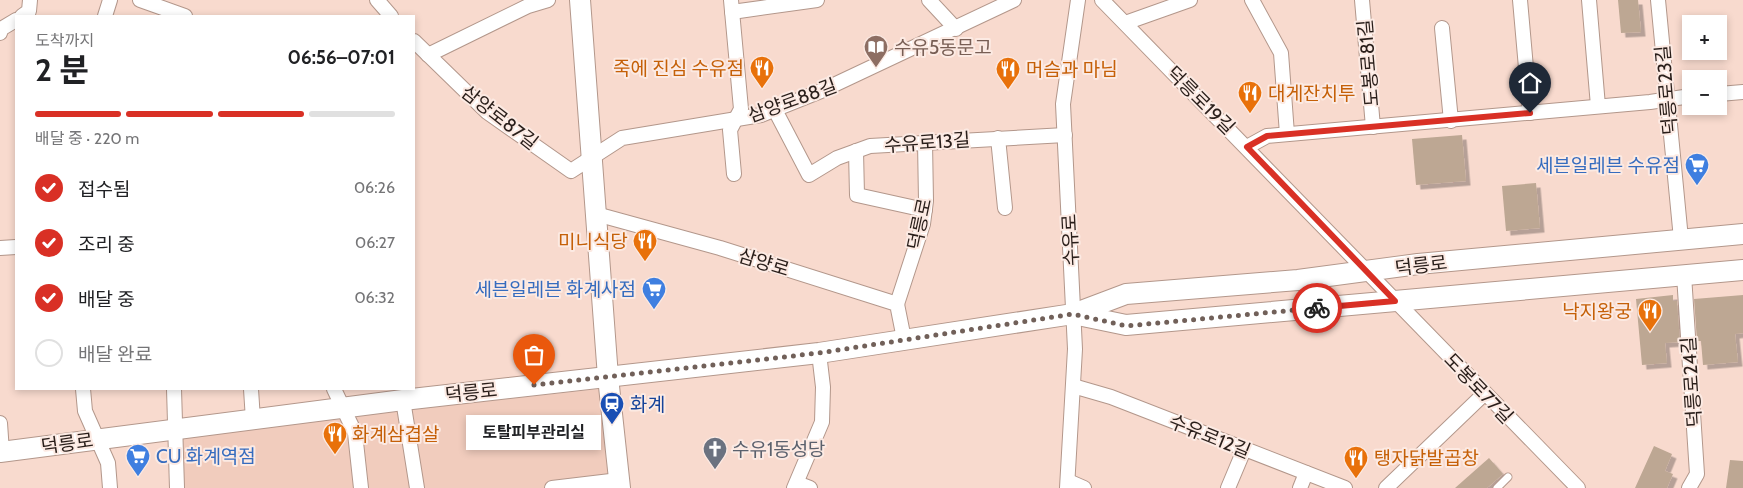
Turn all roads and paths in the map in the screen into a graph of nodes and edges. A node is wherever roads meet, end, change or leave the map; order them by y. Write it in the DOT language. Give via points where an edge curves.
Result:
graph roads {
  1 [pos="30,0"];
  2 [pos="110,0"];
  3 [pos="140,0"];
  4 [pos="377,0"];
  5 [pos="548,0"];
  6 [pos="580,0"];
  7 [pos="816,0"];
  8 [pos="929,0"];
  9 [pos="1014,0"];
  10 [pos="1078,0"];
  11 [pos="1102,0"];
  12 [pos="1190,0"];
  13 [pos="1252,0"];
  14 [pos="1362,0"];
  15 [pos="1520,0"];
  16 [pos="1589,0"];
  17 [pos="1658,0"];
  18 [pos="732,6"];
  19 [pos="22,15"];
  20 [pos="105,15"];
  21 [pos="182,15"];
  22 [pos="390,15"];
  23 [pos="14,20"];
  24 [pos="1125,23"];
  25 [pos="956,28"];
  26 [pos="1442,28"];
  27 [pos="0,32"];
  28 [pos="415,44"];
  29 [pos="428,55"];
  30 [pos="1743,92"];
  31 [pos="1727,93"];
  32 [pos="1682,97"];
  33 [pos="1666,99"];
  34 [pos="1598,106"];
  35 [pos="775,110"];
  36 [pos="1530,113"];
  37 [pos="736,120"];
  38 [pos="1451,120"];
  39 [pos="1374,127"];
  40 [pos="1287,134"];
  41 [pos="1065,136"];
  42 [pos="998,138"];
  43 [pos="926,142"];
  44 [pos="1247,147"];
  45 [pos="856,151"];
  46 [pos="592,156"];
  47 [pos="734,174"];
  48 [pos="1005,208"];
  49 [pos="925,210"];
  50 [pos="596,214"];
  51 [pos="1743,234"];
  52 [pos="1681,239"];
  53 [pos="15,247"];
  54 [pos="0,248"];
  55 [pos="1743,270"];
  56 [pos="1367,272"];
  57 [pos="1684,275"];
  58 [pos="1388,294"];
  59 [pos="897,304"];
  60 [pos="1073,314"];
  61 [pos="904,339"];
  62 [pos="819,353"];
  63 [pos="608,376"];
  64 [pos="1074,386"];
  65 [pos="83,390"];
  66 [pos="174,390"];
  67 [pos="251,390"];
  68 [pos="334,390"];
  69 [pos="1484,394"];
  70 [pos="403,400"];
  71 [pos="343,408"];
  72 [pos="253,420"];
  73 [pos="0,423"];
  74 [pos="176,429"];
  75 [pos="98,439"];
  76 [pos="1244,450"];
  77 [pos="1,452"];
  78 [pos="1306,473"];
  79 [pos="1508,478"];
  80 [pos="620,484"];
  81 [pos="1068,485"];
  82 [pos="800,486"];
  83 [pos="110,488"];
  84 [pos="177,488"];
  85 [pos="361,488"];
  86 [pos="417,488"];
  87 [pos="552,488"];
  88 [pos="1084,488"];
  89 [pos="1228,488"];
  90 [pos="1300,488"];
  91 [pos="1345,488"];
  92 [pos="1386,488"];
  93 [pos="1497,488"];
  94 [pos="1578,488"];
  95 [pos="1690,488"];
  1 -- 19 [label="street" via="29,11"];
  2 -- 20 [label="street"];
  3 -- 21 [label="street"];
  4 -- 22 [label="street"];
  5 -- 29 [label="street" via="528,6"];
  6 -- 46 [label="main road"];
  7 -- 18 [label="street"];
  8 -- 25 [label="street"];
  9 -- 25 [label="street, 삼양로88길"];
  10 -- 41 [label="street, 수유로" via="1064,104"];
  11 -- 24 [label="street, 덕릉로19길"];
  12 -- 24 [label="street"];
  13 -- 40 [label="street" via="1281,53"];
  14 -- 39 [label="street, 도봉로81길"];
  15 -- 36 [label="street"];
  16 -- 34 [label="street"];
  17 -- 33 [label="street, 덕릉로23길"];
  18 -- 37 [label="street" via="741,110"];
  23 -- 27 [label="street"];
  24 -- 44 [label="street, 덕릉로19길"];
  25 -- 35 [label="street, 삼양로88길"];
  26 -- 38 [label="street"];
  28 -- 29 [label="street, 삼양로87길"];
  29 -- 46 [label="street, 삼양로87길" via="487,112 571,171"];
  30 -- 31 [label="street"];
  32 -- 33 [label="street, 도봉로81길"];
  33 -- 34 [label="street, 도봉로81길"];
  33 -- 52 [label="street, 덕릉로23길"];
  34 -- 36 [label="street, 도봉로81길"];
  35 -- 37 [label="street, 삼양로88길"];
  35 -- 45 [label="street, 수유로13길" via="809,176 837,158"];
  36 -- 38 [label="street, 도봉로81길"];
  37 -- 46 [label="street, 삼양로88길" via="622,138"];
  37 -- 47 [label="street" via="730,130"];
  38 -- 39 [label="street, 도봉로81길"];
  39 -- 40 [label="street, 도봉로81길"];
  40 -- 44 [label="street, 도봉로81길" via="1267,136"];
  41 -- 42 [label="street, 수유로13길"];
  41 -- 60 [label="street, 수유로"];
  42 -- 43 [label="street, 수유로13길"];
  42 -- 48 [label="street, 수유로13길"];
  43 -- 45 [label="street, 수유로13길" via="870,146"];
  43 -- 49 [label="street, 덕릉로"];
  44 -- 56 [label="street, 덕릉로19길"];
  45 -- 49 [label="street, 수유로13길" via="857,195"];
  46 -- 50 [label="main road"];
  49 -- 59 [label="street, 덕릉로"];
  50 -- 59 [label="street, 삼양로" via="720,248"];
  50 -- 63 [label="main road"];
  51 -- 52 [label="main road, 덕릉로"];
  52 -- 56 [label="main road, 덕릉로" via="1418,264"];
  53 -- 54 [label="street"];
  55 -- 57 [label="main road, 덕릉로"];
  56 -- 58 [label="street, 덕릉로19길"];
  56 -- 60 [label="main road, 덕릉로" via="1126,294"];
  57 -- 58 [label="main road, 덕릉로"];
  57 -- 95 [label="street, 덕릉로24길" via="1697,474"];
  58 -- 60 [label="main road, 덕릉로" via="1126,326"];
  58 -- 69 [label="street, 도봉로77길"];
  59 -- 61 [label="street"];
  60 -- 61 [label="main road, 덕릉로"];
  60 -- 64 [label="street, 수유로"];
  61 -- 62 [label="main road, 덕릉로"];
  62 -- 63 [label="main road, 덕릉로"];
  62 -- 82 [label="street" via="823,387 822,422"];
  63 -- 70 [label="main road, 덕릉로"];
  63 -- 80 [label="main road"];
  64 -- 76 [label="street, 수유로12길" via="1111,397"];
  64 -- 81 [label="street, 수유로"];
  65 -- 75 [label="street" via="84,411"];
  66 -- 74 [label="street"];
  67 -- 72 [label="street"];
  68 -- 71 [label="street"];
  69 -- 92 [label="street"];
  69 -- 94 [label="street, 도봉로77길"];
  70 -- 71 [label="main road, 덕릉로"];
  70 -- 86 [label="street"];
  71 -- 72 [label="main road, 덕릉로"];
  71 -- 85 [label="street" via="355,433"];
  72 -- 74 [label="main road, 덕릉로"];
  73 -- 77 [label="street"];
  74 -- 75 [label="main road, 덕릉로"];
  74 -- 84 [label="street"];
  75 -- 77 [label="main road, 덕릉로"];
  75 -- 83 [label="street" via="108,463"];
  76 -- 78 [label="street, 수유로12길"];
  76 -- 89 [label="street"];
  78 -- 90 [label="street"];
  78 -- 91 [label="street, 수유로12길"];
  79 -- 93 [label="lane"];
  80 -- 87 [label="street"];
  81 -- 88 [label="street, 수유로"];
}
